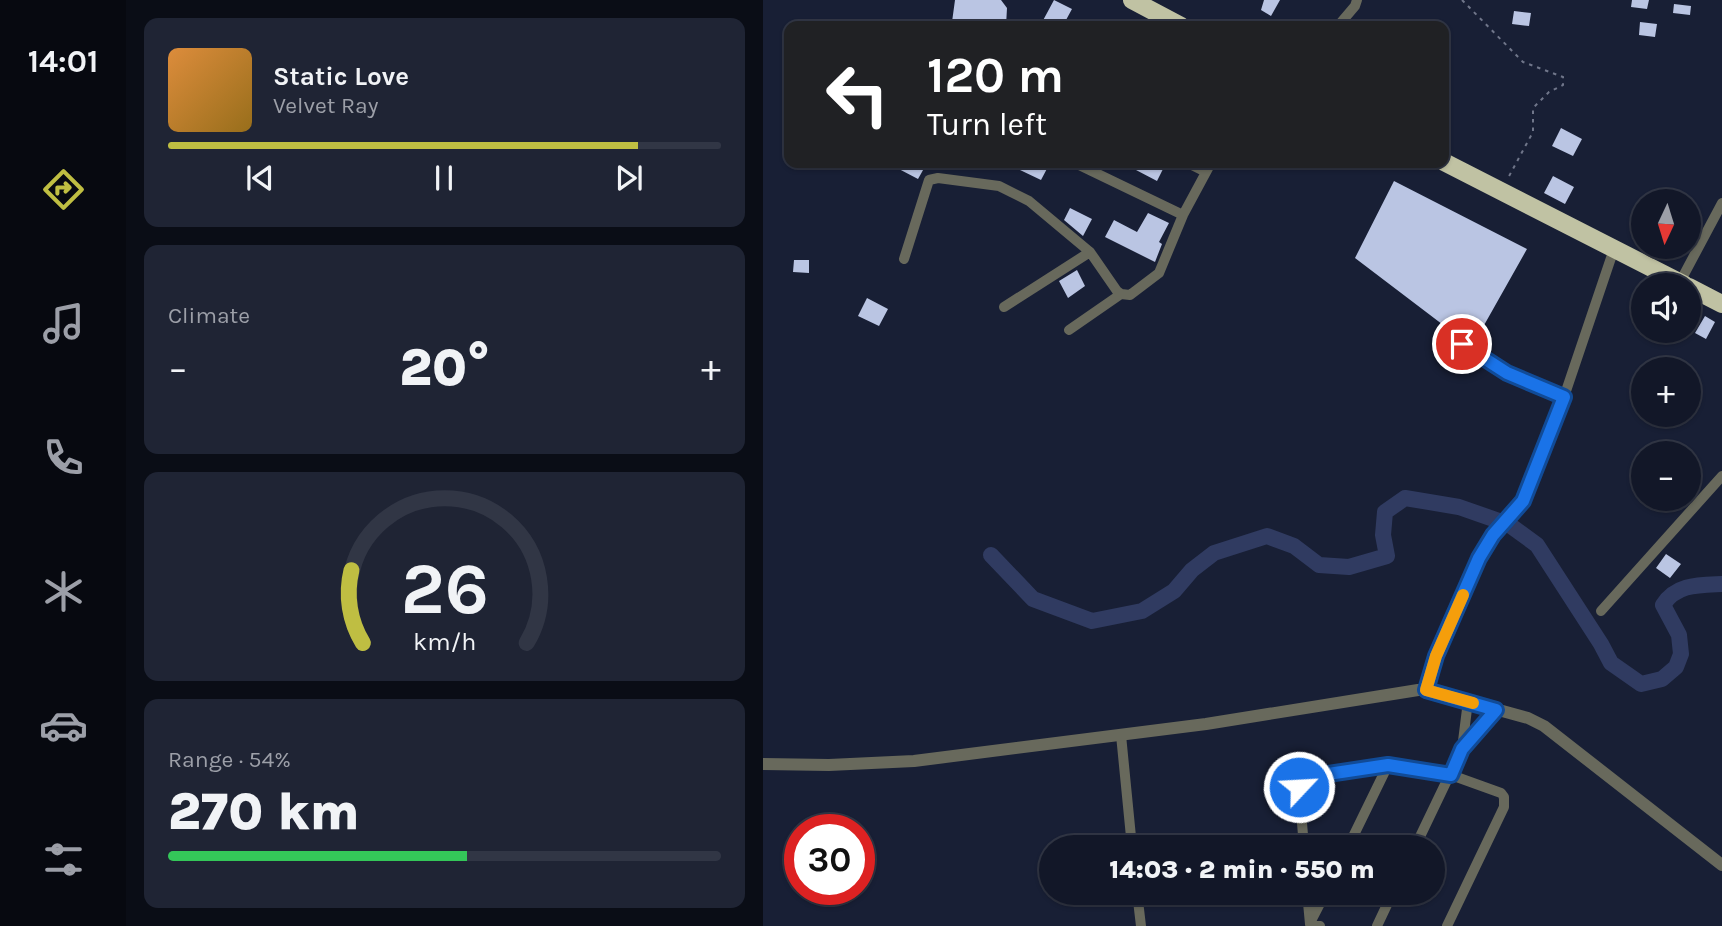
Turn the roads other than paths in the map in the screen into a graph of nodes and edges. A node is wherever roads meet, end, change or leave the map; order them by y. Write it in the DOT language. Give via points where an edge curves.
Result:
graph roads {
  1 [pos="1132,0"];
  2 [pos="1357,0"];
  3 [pos="1172,21"];
  4 [pos="1342,21"];
  5 [pos="1449,165"];
  6 [pos="1085,168"];
  7 [pos="1207,168"];
  8 [pos="1722,204"];
  9 [pos="1183,215"];
  10 [pos="1614,249"];
  11 [pos="1090,252"];
  12 [pos="904,259"];
  13 [pos="1661,273"];
  14 [pos="1690,273"];
  15 [pos="1701,293"];
  16 [pos="1121,294"];
  17 [pos="1722,304"];
  18 [pos="1004,307"];
  19 [pos="1069,330"];
  20 [pos="1462,344"];
  21 [pos="1564,397"];
  22 [pos="1722,476"];
  23 [pos="1601,611"];
  24 [pos="1426,690"];
  25 [pos="1468,701"];
  26 [pos="1496,710"];
  27 [pos="1121,735"];
  28 [pos="1462,749"];
  29 [pos="763,764"];
  30 [pos="1388,765"];
  31 [pos="1451,775"];
  32 [pos="1131,835"];
  33 [pos="1303,835"];
  34 [pos="1354,835"];
  35 [pos="1421,835"];
  36 [pos="1722,866"];
  37 [pos="1139,905"];
  38 [pos="1309,905"];
  39 [pos="1321,905"];
  40 [pos="1387,905"];
  41 [pos="1313,925"];
  42 [pos="1141,926"];
  43 [pos="1377,926"];
  44 [pos="1447,926"];
  1 -- 3 [label="highway"];
  2 -- 4 [label="street"];
  5 -- 10 [label="highway"];
  6 -- 9 [label="street"];
  7 -- 9 [label="street"];
  8 -- 14 [label="street"];
  9 -- 16 [label="street" via="1159,273 1134,293"];
  10 -- 13 [label="highway"];
  10 -- 21 [label="street"];
  11 -- 12 [label="street" via="1013,192 999,186 932,178 926,183"];
  11 -- 16 [label="street"];
  11 -- 18 [label="street"];
  15 -- 17 [label="highway"];
  16 -- 19 [label="street"];
  20 -- 21 [label="street" via="1507,373"];
  21 -- 24 [label="street" via="1523,501 1479,558"];
  22 -- 23 [label="street"];
  24 -- 25 [label="street"];
  24 -- 27 [label="street"];
  25 -- 26 [label="street"];
  25 -- 28 [label="street"];
  26 -- 28 [label="street"];
  26 -- 36 [label="street" via="1544,726"];
  27 -- 29 [label="street" via="904,761"];
  27 -- 32 [label="street"];
  28 -- 31 [label="street"];
  30 -- 31 [label="street"];
  30 -- 33 [label="street" via="1303,779 1299,787"];
  30 -- 34 [label="street"];
  31 -- 35 [label="street"];
  31 -- 44 [label="street" via="1501,793 1504,802"];
  37 -- 42 [label="street"];
  38 -- 41 [label="street"];
  39 -- 41 [label="street"];
  40 -- 43 [label="street"];
}
